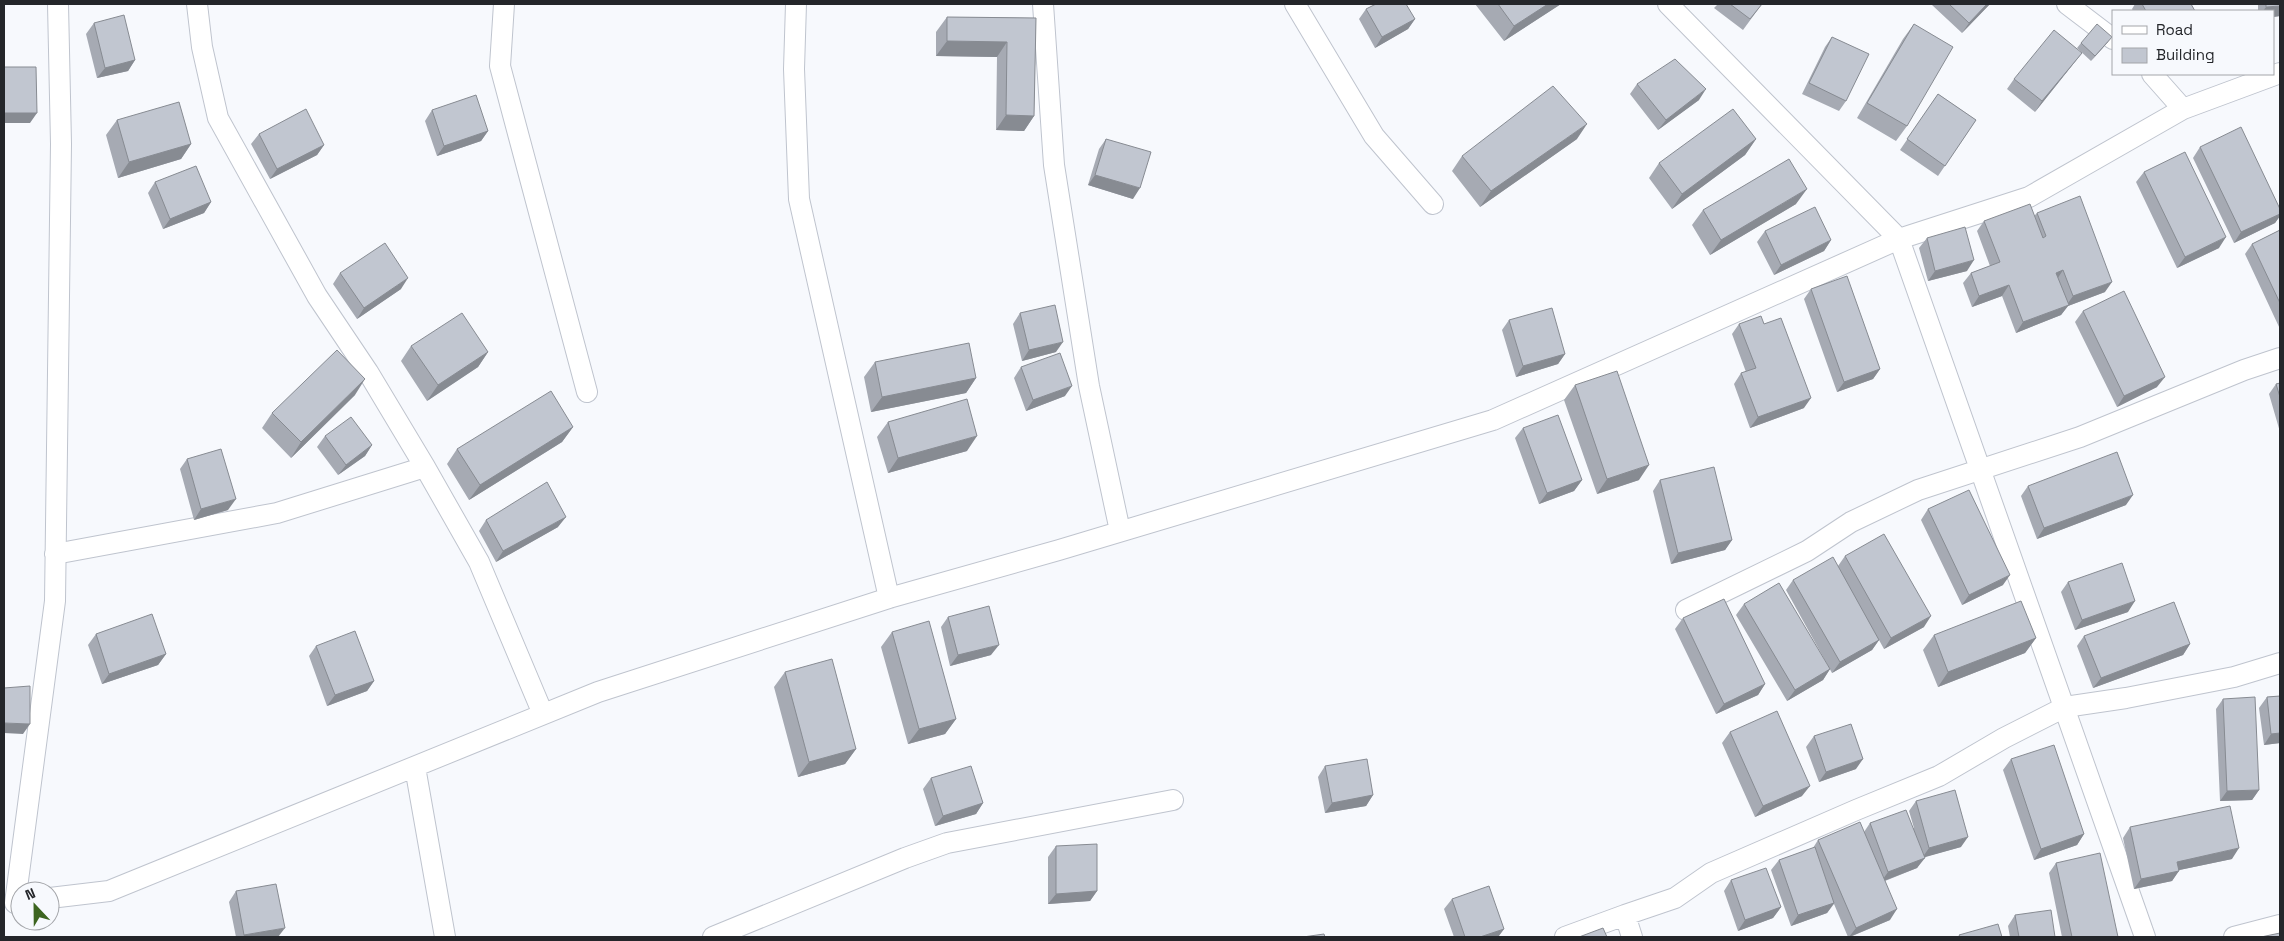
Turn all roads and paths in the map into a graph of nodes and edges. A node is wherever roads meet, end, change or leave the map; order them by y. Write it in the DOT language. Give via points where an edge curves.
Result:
graph roads {
  1 [pos="58,4"];
  2 [pos="197,4"];
  3 [pos="504,4"];
  4 [pos="796,4"];
  5 [pos="1043,4"];
  6 [pos="1295,4"];
  7 [pos="1668,4"];
  8 [pos="2067,4"];
  9 [pos="2112,38"];
  10 [pos="2280,73"];
  11 [pos="2153,75"];
  12 [pos="2183,109"];
  13 [pos="1433,204"];
  14 [pos="1899,239"];
  15 [pos="2280,358"];
  16 [pos="587,392"];
  17 [pos="426,467"];
  18 [pos="1980,470"];
  19 [pos="1120,532"];
  20 [pos="56,554"];
  21 [pos="889,598"];
  22 [pos="1686,610"];
  23 [pos="2280,663"];
  24 [pos="2065,707"];
  25 [pos="543,714"];
  26 [pos="416,767"];
  27 [pos="1173,800"];
  28 [pos="16,881"];
  29 [pos="60,897"];
  30 [pos="1625,915"];
  31 [pos="2280,925"];
  32 [pos="446,937"];
  33 [pos="713,937"];
  34 [pos="1565,937"];
  35 [pos="1632,937"];
  36 [pos="2144,937"];
  37 [pos="2234,937"];
  1 -- 20 [label="street" via="61,144"];
  2 -- 17 [label="street" via="202,47 218,118 317,296"];
  3 -- 16 [label="street" via="500,66"];
  4 -- 21 [label="street" via="794,69 799,199"];
  5 -- 19 [label="street" via="1054,165 1089,386"];
  6 -- 13 [label="street" via="1374,136"];
  7 -- 14 [label="street"];
  8 -- 9 [label="street"];
  10 -- 12 [label="street"];
  11 -- 12 [label="street"];
  12 -- 14 [label="street" via="2029,197"];
  14 -- 18 [label="street"];
  14 -- 19 [label="street" via="1493,420"];
  15 -- 18 [label="street" via="2080,437"];
  17 -- 20 [label="street" via="277,513"];
  17 -- 25 [label="street" via="479,562"];
  18 -- 22 [label="street" via="1918,490 1851,522 1807,551"];
  18 -- 24 [label="street"];
  19 -- 21 [label="street"];
  20 -- 28 [label="street" via="55,601"];
  21 -- 25 [label="street" via="598,692"];
  23 -- 24 [label="street" via="2225,678"];
  24 -- 30 [label="street" via="1939,776 1711,873 1675,898"];
  24 -- 36 [label="street"];
  25 -- 26 [label="street"];
  26 -- 29 [label="street" via="109,891"];
  26 -- 32 [label="street"];
  27 -- 33 [label="street" via="947,843"];
  30 -- 34 [label="street"];
  30 -- 35 [label="street"];
  31 -- 37 [label="street"];
}
